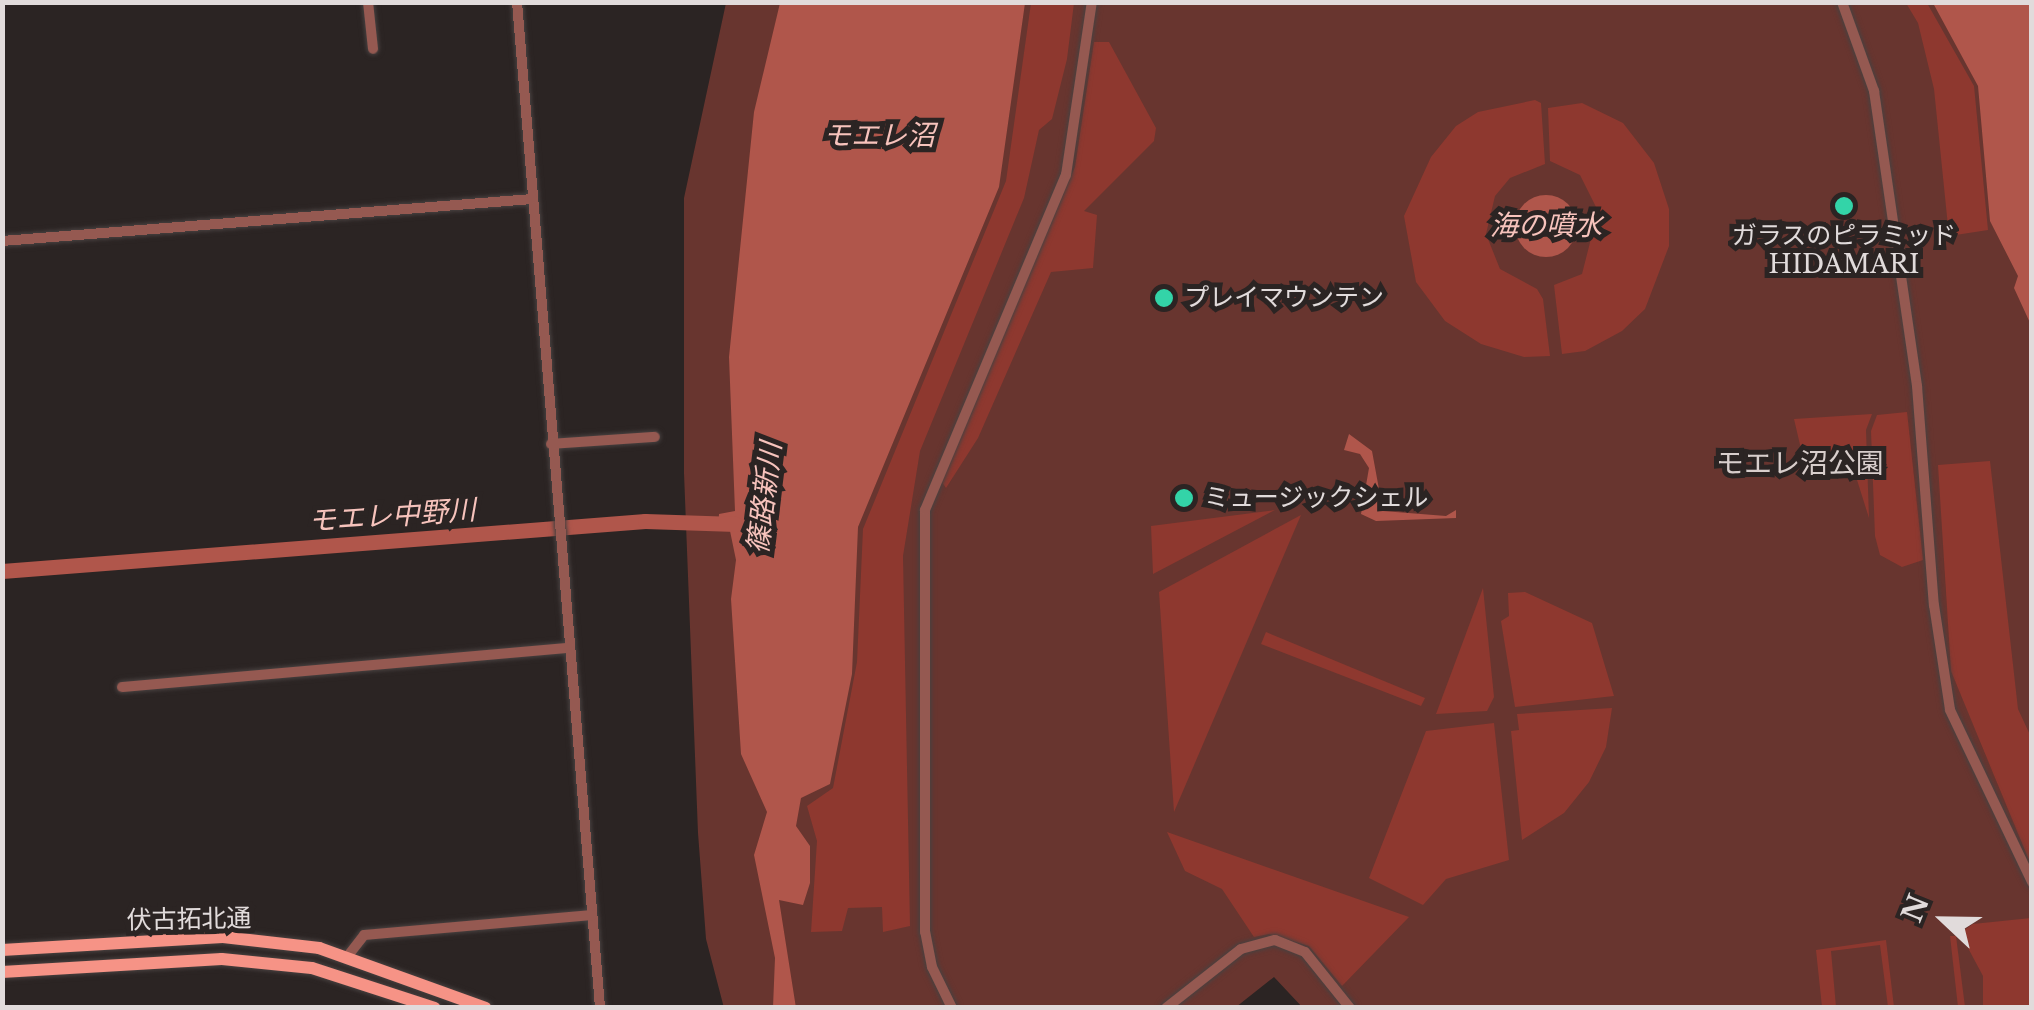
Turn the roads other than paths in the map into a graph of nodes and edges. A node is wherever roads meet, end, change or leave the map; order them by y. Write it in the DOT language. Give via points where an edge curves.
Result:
graph roads {
  1 [pos="368,2"];
  2 [pos="517,2"];
  3 [pos="1092,2"];
  4 [pos="1842,2"];
  5 [pos="373,49"];
  6 [pos="532,198"];
  7 [pos="2,241"];
  8 [pos="655,436"];
  9 [pos="551,444"];
  10 [pos="567,648"];
  11 [pos="122,687"];
  12 [pos="2032,882"];
  13 [pos="592,915"];
  14 [pos="2,950"];
  15 [pos="346,957"];
  16 [pos="2,972"];
  17 [pos="435,1008"];
  18 [pos="486,1008"];
  19 [pos="600,1008"];
  20 [pos="952,1008"];
  21 [pos="1166,1008"];
  22 [pos="1350,1008"];
  1 -- 5 [label="street"];
  2 -- 6 [label="street"];
  3 -- 20 [label="street" via="1066,175 925,510 925,932 932,967"];
  4 -- 12 [label="street" via="1874,91 1917,386 1947,694 1964,746"];
  6 -- 7 [label="street"];
  6 -- 9 [label="street"];
  8 -- 9 [label="street"];
  9 -- 10 [label="street"];
  10 -- 11 [label="street"];
  10 -- 13 [label="street"];
  13 -- 15 [label="street" via="364,935"];
  13 -- 19 [label="street"];
  14 -- 15 [label="main road, 伏古拓北通" via="223,937"];
  15 -- 18 [label="main road, 伏古拓北通"];
  16 -- 17 [label="main road, 伏古拓北通" via="222,960 312,968"];
  21 -- 22 [label="street" via="1241,948 1265,940 1297,946"];
}
